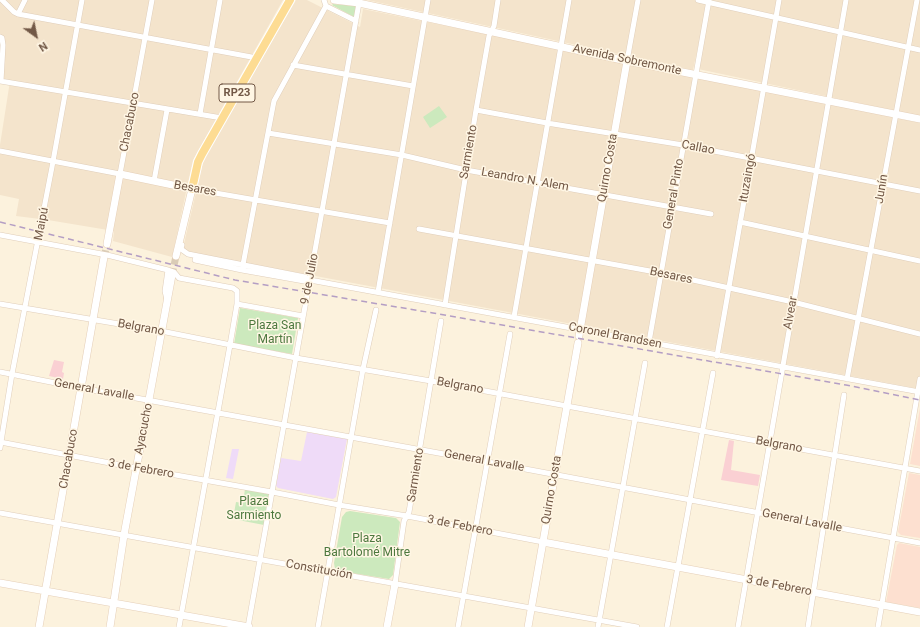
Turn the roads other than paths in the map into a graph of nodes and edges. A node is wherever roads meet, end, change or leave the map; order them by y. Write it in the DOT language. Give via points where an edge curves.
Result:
graph roads {
  1 [pos="2,0"];
  2 [pos="25,0"];
  3 [pos="82,0"];
  4 [pos="152,0"];
  5 [pos="220,0"];
  6 [pos="290,0"];
  7 [pos="324,0"];
  8 [pos="334,0"];
  9 [pos="428,0"];
  10 [pos="498,0"];
  11 [pos="569,0"];
  12 [pos="638,0"];
  13 [pos="698,0"];
  14 [pos="779,0"];
  15 [pos="846,0"];
  16 [pos="917,0"];
  17 [pos="709,1"];
  18 [pos="359,3"];
  19 [pos="326,6"];
  20 [pos="18,14"];
  21 [pos="776,17"];
  22 [pos="425,18"];
  23 [pos="356,21"];
  24 [pos="78,25"];
  25 [pos="492,31"];
  26 [pos="840,32"];
  27 [pos="0,37"];
  28 [pos="145,37"];
  29 [pos="561,46"];
  30 [pos="2,47"];
  31 [pos="908,48"];
  32 [pos="211,49"];
  33 [pos="920,50"];
  34 [pos="1,56"];
  35 [pos="257,58"];
  36 [pos="627,60"];
  37 [pos="293,65"];
  38 [pos="695,74"];
  39 [pos="346,75"];
  40 [pos="0,81"];
  41 [pos="413,86"];
  42 [pos="764,88"];
  43 [pos="65,92"];
  44 [pos="828,101"];
  45 [pos="134,104"];
  46 [pos="167,110"];
  47 [pos="476,110"];
  48 [pos="200,114"];
  49 [pos="896,114"];
  50 [pos="222,118"];
  51 [pos="920,119"];
  52 [pos="547,123"];
  53 [pos="268,134"];
  54 [pos="614,134"];
  55 [pos="335,145"];
  56 [pos="683,145"];
  57 [pos="0,152"];
  58 [pos="402,155"];
  59 [pos="751,158"];
  60 [pos="53,162"];
  61 [pos="466,170"];
  62 [pos="816,171"];
  63 [pos="120,174"];
  64 [pos="154,181"];
  65 [pos="536,182"];
  66 [pos="884,184"];
  67 [pos="192,189"];
  68 [pos="920,191"];
  69 [pos="604,194"];
  70 [pos="256,199"];
  71 [pos="672,206"];
  72 [pos="322,212"];
  73 [pos="712,214"];
  74 [pos="740,222"];
  75 [pos="390,223"];
  76 [pos="419,229"];
  77 [pos="181,231"];
  78 [pos="0,235"];
  79 [pos="455,235"];
  80 [pos="805,236"];
  81 [pos="38,241"];
  82 [pos="107,244"];
  83 [pos="525,248"];
  84 [pos="872,250"];
  85 [pos="106,256"];
  86 [pos="176,256"];
  87 [pos="592,261"];
  88 [pos="920,261"];
  89 [pos="242,268"];
  90 [pos="172,273"];
  91 [pos="661,273"];
  92 [pos="310,280"];
  93 [pos="728,288"];
  94 [pos="378,292"];
  95 [pos="793,302"];
  96 [pos="0,304"];
  97 [pos="237,304"];
  98 [pos="445,305"];
  99 [pos="25,308"];
  100 [pos="376,310"];
  101 [pos="303,316"];
  102 [pos="514,317"];
  103 [pos="858,319"];
  104 [pos="92,320"];
  105 [pos="441,321"];
  106 [pos="161,331"];
  107 [pos="510,334"];
  108 [pos="920,334"];
  109 [pos="579,336"];
  110 [pos="650,342"];
  111 [pos="230,345"];
  112 [pos="717,356"];
  113 [pos="296,358"];
  114 [pos="646,363"];
  115 [pos="782,366"];
  116 [pos="363,369"];
  117 [pos="0,372"];
  118 [pos="713,373"];
  119 [pos="12,374"];
  120 [pos="847,379"];
  121 [pos="920,379"];
  122 [pos="431,381"];
  123 [pos="81,388"];
  124 [pos="919,392"];
  125 [pos="500,393"];
  126 [pos="844,395"];
  127 [pos="149,400"];
  128 [pos="567,406"];
  129 [pos="218,413"];
  130 [pos="636,418"];
  131 [pos="283,425"];
  132 [pos="703,431"];
  133 [pos="351,437"];
  134 [pos="770,443"];
  135 [pos="0,444"];
  136 [pos="420,450"];
  137 [pos="836,455"];
  138 [pos="69,456"];
  139 [pos="488,462"];
  140 [pos="136,468"];
  141 [pos="905,468"];
  142 [pos="920,471"];
  143 [pos="555,474"];
  144 [pos="205,480"];
  145 [pos="623,487"];
  146 [pos="272,492"];
  147 [pos="690,500"];
  148 [pos="339,505"];
  149 [pos="758,512"];
  150 [pos="0,513"];
  151 [pos="407,516"];
  152 [pos="58,523"];
  153 [pos="824,525"];
  154 [pos="475,529"];
  155 [pos="124,535"];
  156 [pos="893,538"];
  157 [pos="543,542"];
  158 [pos="920,543"];
  159 [pos="193,548"];
  160 [pos="611,554"];
  161 [pos="259,559"];
  162 [pos="678,567"];
  163 [pos="328,572"];
  164 [pos="747,580"];
  165 [pos="0,583"];
  166 [pos="395,584"];
  167 [pos="45,591"];
  168 [pos="814,592"];
  169 [pos="463,596"];
  170 [pos="114,603"];
  171 [pos="881,604"];
  172 [pos="532,608"];
  173 [pos="920,612"];
  174 [pos="181,614"];
  175 [pos="599,620"];
  176 [pos="39,627"];
  177 [pos="110,627"];
  178 [pos="179,627"];
  179 [pos="249,627"];
  180 [pos="318,627"];
  181 [pos="387,627"];
  182 [pos="458,627"];
  183 [pos="528,627"];
  184 [pos="598,627"];
  185 [pos="637,627"];
  186 [pos="667,627"];
  187 [pos="738,627"];
  188 [pos="808,627"];
  189 [pos="878,627"];
  1 -- 20 [label="street"];
  2 -- 20 [label="street"];
  3 -- 24 [label="street, Maipú"];
  4 -- 28 [label="street, Chacabuco"];
  5 -- 32 [label="street"];
  6 -- 35 [label="main road, RP23"];
  7 -- 19 [label="street"];
  8 -- 18 [label="street, Avenida Sobremonte"];
  9 -- 22 [label="street"];
  10 -- 25 [label="street, Sarmiento"];
  11 -- 29 [label="street"];
  12 -- 36 [label="street, Quirno Costa"];
  13 -- 17 [label="street"];
  14 -- 21 [label="street, Ituzaingó"];
  15 -- 26 [label="street, Alvear"];
  16 -- 31 [label="street, Junín"];
  17 -- 21 [label="street"];
  17 -- 38 [label="street, General Pinto"];
  18 -- 22 [label="street, Avenida Sobremonte"];
  18 -- 23 [label="street, 9 de Julio"];
  19 -- 23 [label="street"];
  19 -- 37 [label="street"];
  20 -- 24 [label="street"];
  21 -- 26 [label="street"];
  21 -- 42 [label="street, Ituzaingó"];
  22 -- 25 [label="street, Avenida Sobremonte"];
  22 -- 41 [label="street"];
  23 -- 39 [label="street, 9 de Julio"];
  24 -- 28 [label="street"];
  24 -- 43 [label="street, Maipú"];
  25 -- 29 [label="street, Avenida Sobremonte"];
  25 -- 47 [label="street, Sarmiento"];
  26 -- 31 [label="street"];
  26 -- 44 [label="street, Alvear"];
  27 -- 30 [label="street"];
  28 -- 32 [label="street"];
  28 -- 45 [label="street, Chacabuco"];
  29 -- 36 [label="street, Avenida Sobremonte"];
  29 -- 52 [label="street"];
  30 -- 34 [label="street"];
  31 -- 33 [label="street"];
  31 -- 49 [label="street, Junín"];
  32 -- 35 [label="street"];
  32 -- 48 [label="street"];
  34 -- 40 [label="street"];
  35 -- 50 [label="main road, RP23"];
  36 -- 38 [label="street, Avenida Sobremonte"];
  36 -- 54 [label="street, Quirno Costa"];
  37 -- 39 [label="street"];
  37 -- 53 [label="street" via="274,101"];
  38 -- 42 [label="street, Avenida Sobremonte"];
  38 -- 56 [label="street, General Pinto"];
  39 -- 41 [label="street"];
  39 -- 55 [label="street, 9 de Julio"];
  40 -- 43 [label="street"];
  41 -- 58 [label="street"];
  42 -- 44 [label="street, Avenida Sobremonte"];
  42 -- 59 [label="street, Ituzaingó"];
  43 -- 45 [label="street"];
  43 -- 60 [label="street, Maipú"];
  44 -- 49 [label="street, Avenida Sobremonte"];
  44 -- 62 [label="street, Alvear"];
  45 -- 46 [label="street"];
  45 -- 63 [label="street, Chacabuco"];
  46 -- 48 [label="street"];
  46 -- 64 [label="street"];
  47 -- 52 [label="street, Callao"];
  47 -- 61 [label="street, Sarmiento"];
  48 -- 50 [label="street"];
  49 -- 51 [label="street, Avenida Sobremonte"];
  49 -- 66 [label="street, Junín"];
  50 -- 67 [label="main road, RP23" via="198,162"];
  52 -- 54 [label="street, Callao"];
  52 -- 65 [label="street"];
  53 -- 55 [label="street, Leandro N. Alem"];
  53 -- 70 [label="street"];
  54 -- 56 [label="street, Callao"];
  54 -- 69 [label="street, Quirno Costa"];
  55 -- 58 [label="street, Leandro N. Alem"];
  55 -- 72 [label="street, 9 de Julio"];
  56 -- 59 [label="street, Callao"];
  56 -- 71 [label="street, General Pinto"];
  57 -- 60 [label="street, Besares"];
  58 -- 61 [label="street, Leandro N. Alem"];
  58 -- 75 [label="street"];
  59 -- 62 [label="street, Callao"];
  59 -- 74 [label="street, Ituzaingó"];
  60 -- 63 [label="street, Besares"];
  60 -- 81 [label="street, Maipú"];
  61 -- 65 [label="street, Leandro N. Alem"];
  61 -- 79 [label="street, Sarmiento"];
  62 -- 66 [label="street, Callao"];
  62 -- 80 [label="street, Alvear"];
  63 -- 64 [label="street, Besares"];
  63 -- 82 [label="street, Chacabuco"];
  64 -- 67 [label="street, Besares"];
  65 -- 69 [label="street, Leandro N. Alem"];
  65 -- 83 [label="street"];
  66 -- 68 [label="street, Callao"];
  66 -- 84 [label="street, Junín"];
  67 -- 70 [label="street, Besares"];
  67 -- 77 [label="street, RP23"];
  69 -- 71 [label="street, Leandro N. Alem"];
  69 -- 87 [label="street, Quirno Costa"];
  70 -- 72 [label="street, Besares"];
  70 -- 89 [label="street"];
  71 -- 73 [label="street, Leandro N. Alem"];
  71 -- 91 [label="street, General Pinto"];
  72 -- 75 [label="street, Besares"];
  72 -- 92 [label="street, 9 de Julio"];
  74 -- 80 [label="street"];
  74 -- 93 [label="street, Ituzaingó"];
  75 -- 94 [label="street"];
  76 -- 79 [label="street, Besares"];
  77 -- 86 [label="street, RP23"];
  77 -- 89 [label="street, Coronel Brandsen" via="184,237 181,250"];
  78 -- 81 [label="street"];
  79 -- 83 [label="street, Besares"];
  79 -- 98 [label="street, Sarmiento"];
  80 -- 84 [label="street"];
  80 -- 95 [label="street, Alvear"];
  81 -- 85 [label="street"];
  81 -- 99 [label="street, Maipú"];
  83 -- 87 [label="street, Besares"];
  83 -- 102 [label="street"];
  84 -- 88 [label="street"];
  84 -- 103 [label="street, Junín"];
  85 -- 90 [label="street"];
  85 -- 104 [label="street, Chacabuco"];
  87 -- 91 [label="street, Besares"];
  87 -- 109 [label="street, Quirno Costa"];
  89 -- 92 [label="street, Coronel Brandsen" via="305,277"];
  90 -- 97 [label="street" via="179,278 236,289"];
  90 -- 106 [label="street, Ayacucho"];
  91 -- 93 [label="street, Besares"];
  91 -- 110 [label="street, General Pinto"];
  92 -- 94 [label="street, Coronel Brandsen"];
  92 -- 101 [label="street, 9 de Julio"];
  93 -- 95 [label="street, Besares"];
  93 -- 112 [label="street, Ituzaingó"];
  94 -- 98 [label="street, Coronel Brandsen"];
  95 -- 103 [label="street, Besares"];
  95 -- 115 [label="street, Alvear"];
  96 -- 99 [label="street, Belgrano"];
  97 -- 101 [label="street"];
  97 -- 111 [label="street"];
  98 -- 102 [label="street, Coronel Brandsen"];
  99 -- 104 [label="street, Belgrano"];
  99 -- 119 [label="street, Maipú"];
  100 -- 116 [label="street"];
  101 -- 113 [label="street, 9 de Julio"];
  102 -- 109 [label="street, Coronel Brandsen"];
  103 -- 108 [label="street, Besares"];
  103 -- 120 [label="street, Junín"];
  104 -- 106 [label="street, Belgrano"];
  104 -- 123 [label="street, Chacabuco"];
  105 -- 122 [label="street, Sarmiento"];
  106 -- 111 [label="street, Belgrano"];
  106 -- 127 [label="street, Ayacucho"];
  107 -- 125 [label="street"];
  109 -- 110 [label="street, Coronel Brandsen"];
  109 -- 128 [label="street, Quirno Costa"];
  110 -- 112 [label="street, Coronel Brandsen"];
  111 -- 113 [label="street, Belgrano"];
  111 -- 129 [label="street"];
  112 -- 115 [label="street, Coronel Brandsen"];
  113 -- 116 [label="street, Belgrano"];
  113 -- 131 [label="street, 9 de Julio"];
  114 -- 130 [label="street"];
  115 -- 120 [label="street, Coronel Brandsen"];
  115 -- 134 [label="street, Alvear"];
  116 -- 122 [label="street, Belgrano"];
  116 -- 133 [label="street"];
  117 -- 119 [label="street, General Lavalle"];
  118 -- 132 [label="street"];
  119 -- 123 [label="street, General Lavalle"];
  119 -- 135 [label="street, Maipú"];
  120 -- 124 [label="street, Coronel Brandsen"];
  121 -- 124 [label="street"];
  122 -- 125 [label="street, Belgrano"];
  122 -- 136 [label="street, Sarmiento"];
  123 -- 127 [label="street, General Lavalle"];
  123 -- 138 [label="street, Chacabuco"];
  124 -- 141 [label="street"];
  125 -- 128 [label="street, Belgrano"];
  125 -- 139 [label="street"];
  126 -- 137 [label="street"];
  127 -- 129 [label="street, General Lavalle"];
  127 -- 140 [label="street, Ayacucho"];
  128 -- 130 [label="street, Belgrano"];
  128 -- 143 [label="street, Quirno Costa"];
  129 -- 131 [label="street, General Lavalle"];
  129 -- 144 [label="street"];
  130 -- 132 [label="street, Belgrano"];
  130 -- 145 [label="street"];
  131 -- 133 [label="street, General Lavalle"];
  131 -- 146 [label="street, 9 de Julio"];
  132 -- 134 [label="street, Belgrano"];
  132 -- 147 [label="street"];
  133 -- 136 [label="street, General Lavalle"];
  133 -- 148 [label="street"];
  134 -- 137 [label="street, Belgrano"];
  134 -- 149 [label="street, Alvear"];
  135 -- 138 [label="street, 3 de Febrero"];
  136 -- 139 [label="street, General Lavalle"];
  136 -- 151 [label="street, Sarmiento"];
  137 -- 141 [label="street, Belgrano"];
  137 -- 153 [label="street"];
  138 -- 140 [label="street, 3 de Febrero"];
  138 -- 152 [label="street, Chacabuco"];
  139 -- 143 [label="street, General Lavalle"];
  139 -- 154 [label="street"];
  140 -- 144 [label="street, 3 de Febrero"];
  140 -- 155 [label="street, Ayacucho"];
  141 -- 142 [label="street, Belgrano"];
  141 -- 156 [label="street"];
  143 -- 145 [label="street, General Lavalle"];
  143 -- 157 [label="street, Quirno Costa"];
  144 -- 146 [label="street, 3 de Febrero"];
  144 -- 159 [label="street"];
  145 -- 147 [label="street, General Lavalle"];
  145 -- 160 [label="street"];
  146 -- 148 [label="street, 3 de Febrero"];
  146 -- 161 [label="street, 9 de Julio"];
  147 -- 149 [label="street, General Lavalle"];
  147 -- 162 [label="street"];
  148 -- 151 [label="street, 3 de Febrero"];
  148 -- 163 [label="street"];
  149 -- 153 [label="street, General Lavalle"];
  149 -- 164 [label="street, Alvear"];
  150 -- 152 [label="street, Constitución"];
  151 -- 154 [label="street, 3 de Febrero"];
  151 -- 166 [label="street, Sarmiento" via="404,521"];
  152 -- 155 [label="street, Constitución"];
  152 -- 167 [label="street, Chacabuco"];
  153 -- 156 [label="street, General Lavalle"];
  153 -- 168 [label="street"];
  154 -- 157 [label="street, 3 de Febrero"];
  154 -- 169 [label="street"];
  155 -- 159 [label="street, Constitución"];
  155 -- 170 [label="street, Ayacucho"];
  156 -- 158 [label="street, General Lavalle"];
  156 -- 171 [label="street"];
  157 -- 160 [label="street, 3 de Febrero"];
  157 -- 172 [label="street, Quirno Costa"];
  159 -- 161 [label="street, Constitución"];
  159 -- 174 [label="street"];
  160 -- 162 [label="street, 3 de Febrero"];
  160 -- 175 [label="street"];
  161 -- 163 [label="street, Constitución"];
  161 -- 179 [label="street, 9 de Julio"];
  162 -- 164 [label="street, 3 de Febrero"];
  162 -- 186 [label="street"];
  163 -- 166 [label="street, Constitución"];
  163 -- 180 [label="street"];
  164 -- 168 [label="street, 3 de Febrero"];
  164 -- 187 [label="street, Alvear"];
  165 -- 167 [label="street"];
  166 -- 169 [label="street, Constitución"];
  166 -- 181 [label="street, Sarmiento"];
  167 -- 170 [label="street"];
  167 -- 176 [label="street, Chacabuco"];
  168 -- 171 [label="street, 3 de Febrero"];
  168 -- 188 [label="street"];
  169 -- 172 [label="street, Constitución"];
  169 -- 182 [label="street"];
  170 -- 174 [label="street"];
  170 -- 177 [label="street, Ayacucho"];
  171 -- 173 [label="street, 3 de Febrero"];
  171 -- 189 [label="street"];
  172 -- 175 [label="street, Constitución"];
  172 -- 183 [label="street, Quirno Costa"];
  174 -- 178 [label="street"];
  174 -- 179 [label="street"];
  175 -- 184 [label="street"];
  175 -- 185 [label="street, Constitución"];
}
